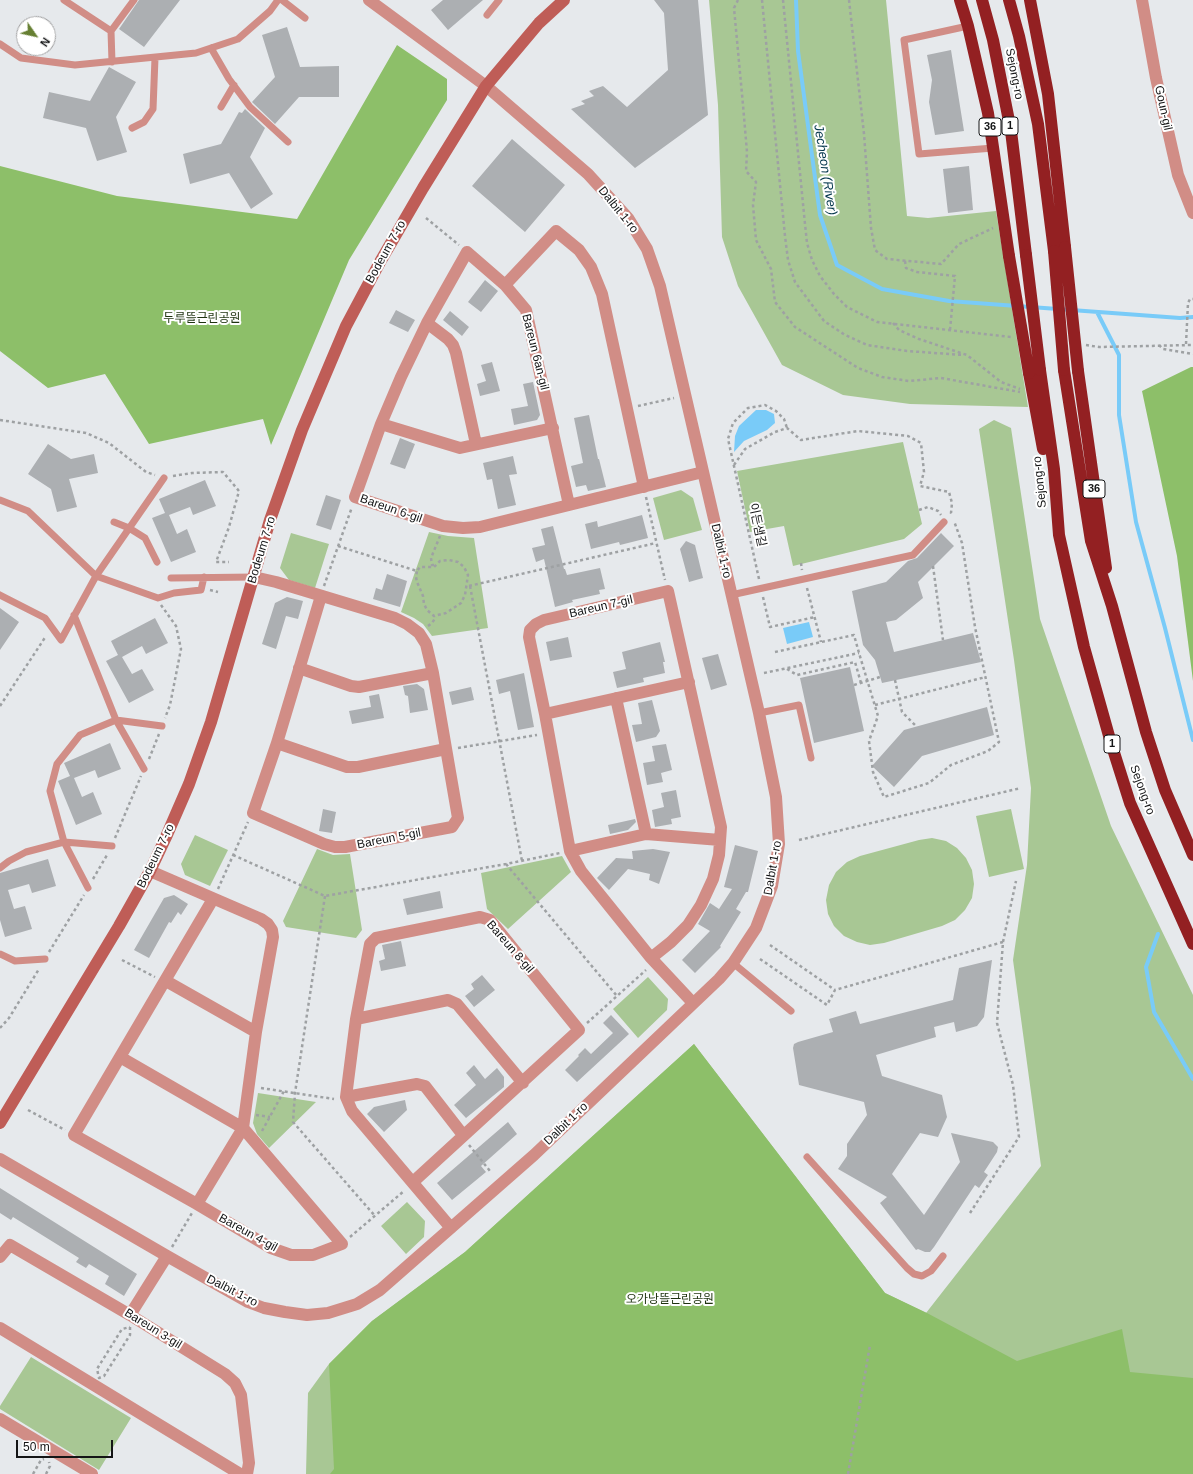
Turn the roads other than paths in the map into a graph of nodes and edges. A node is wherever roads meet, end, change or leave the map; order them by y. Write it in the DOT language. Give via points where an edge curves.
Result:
graph roads {
  1 [pos="64,0"];
  2 [pos="134,0"];
  3 [pos="278,0"];
  4 [pos="282,0"];
  5 [pos="369,0"];
  6 [pos="499,0"];
  7 [pos="564,0"];
  8 [pos="960,0"];
  9 [pos="982,0"];
  10 [pos="1009,0"];
  11 [pos="1030,0"];
  12 [pos="1142,0"];
  13 [pos="487,15"];
  14 [pos="305,18"];
  15 [pos="968,26"];
  16 [pos="111,31"];
  17 [pos="0,44"];
  18 [pos="211,48"];
  19 [pos="155,58"];
  20 [pos="112,62"];
  21 [pos="234,85"];
  22 [pos="486,86"];
  23 [pos="221,107"];
  24 [pos="132,128"];
  25 [pos="288,142"];
  26 [pos="993,148"];
  27 [pos="1193,213"];
  28 [pos="1060,249"];
  29 [pos="467,252"];
  30 [pos="504,285"];
  31 [pos="428,323"];
  32 [pos="1035,372"];
  33 [pos="381,424"];
  34 [pos="553,428"];
  35 [pos="476,444"];
  36 [pos="703,472"];
  37 [pos="164,478"];
  38 [pos="644,487"];
  39 [pos="0,500"];
  40 [pos="569,505"];
  41 [pos="114,522"];
  42 [pos="944,522"];
  43 [pos="129,528"];
  44 [pos="1059,534"];
  45 [pos="157,562"];
  46 [pos="96,576"];
  47 [pos="254,576"];
  48 [pos="171,578"];
  49 [pos="204,578"];
  50 [pos="731,595"];
  51 [pos="0,596"];
  52 [pos="321,596"];
  53 [pos="1112,606"];
  54 [pos="74,615"];
  55 [pos="299,668"];
  56 [pos="433,673"];
  57 [pos="689,682"];
  58 [pos="616,698"];
  59 [pos="759,713"];
  60 [pos="545,714"];
  61 [pos="116,720"];
  62 [pos="162,726"];
  63 [pos="277,744"];
  64 [pos="446,749"];
  65 [pos="811,758"];
  66 [pos="144,769"];
  67 [pos="646,834"];
  68 [pos="720,840"];
  69 [pos="64,842"];
  70 [pos="112,846"];
  71 [pos="570,851"];
  72 [pos="1193,855"];
  73 [pos="0,868"];
  74 [pos="150,871"];
  75 [pos="88,888"];
  76 [pos="214,899"];
  77 [pos="1193,944"];
  78 [pos="0,954"];
  79 [pos="45,959"];
  80 [pos="653,960"];
  81 [pos="732,963"];
  82 [pos="162,980"];
  83 [pos="692,1003"];
  84 [pos="792,1011"];
  85 [pos="356,1019"];
  86 [pos="256,1032"];
  87 [pos="120,1057"];
  88 [pos="523,1082"];
  89 [pos="346,1097"];
  90 [pos="0,1124"];
  91 [pos="243,1128"];
  92 [pos="466,1140"];
  93 [pos="807,1158"];
  94 [pos="0,1159"];
  95 [pos="413,1182"];
  96 [pos="197,1204"];
  97 [pos="451,1228"];
  98 [pos="169,1252"];
  99 [pos="943,1256"];
  100 [pos="0,1257"];
  101 [pos="130,1320"];
  102 [pos="0,1328"];
  103 [pos="0,1419"];
  104 [pos="248,1469"];
  105 [pos="92,1474"];
  106 [pos="240,1474"];
  1 -- 16 [label="lane"];
  2 -- 16 [label="lane"];
  3 -- 18 [label="lane" via="270,11 238,39"];
  4 -- 14 [label="lane"];
  5 -- 22 [label="street, Dalbit 1-ro"];
  6 -- 13 [label="lane"];
  7 -- 22 [label="street, Bodeum 7-ro" via="539,23"];
  8 -- 15 [label="highway, 36"];
  9 -- 32 [label="highway, Sejong-ro / 1, bridge" via="993,40 1011,131 1026,255"];
  10 -- 28 [label="highway, Sejong-ro / 1" via="1038,124"];
  11 -- 28 [label="highway, 36" via="1048,94"];
  12 -- 27 [label="street, Goun-gil" via="1156,78 1178,175"];
  15 -- 26 [label="highway, 36"];
  15 -- 26 [label="lane" via="904,40 920,154"];
  16 -- 20 [label="lane"];
  17 -- 20 [label="lane" via="21,58 75,65"];
  18 -- 19 [label="lane" via="196,53"];
  18 -- 21 [label="lane"];
  19 -- 20 [label="lane"];
  19 -- 24 [label="lane" via="153,109 144,122"];
  21 -- 23 [label="lane"];
  21 -- 25 [label="lane" via="250,107"];
  22 -- 36 [label="street, Dalbit 1-ro" via="588,174 628,218 647,249 660,286"];
  22 -- 47 [label="street, Bodeum 7-ro" via="423,188 346,326 302,430 270,520"];
  26 -- 32 [label="highway, 36, bridge" via="1008,256"];
  28 -- 53 [label="highway, 36, bridge"];
  28 -- 53 [label="highway, Sejong-ro / 1, bridge" via="1064,370 1091,541"];
  29 -- 30 [label="street, Bareun 6an-gil"];
  29 -- 31 [label="street, Bareun 6-gil"];
  30 -- 34 [label="street, Bareun 6an-gil" via="526,310"];
  30 -- 38 [label="street" via="556,231 579,250 602,294"];
  31 -- 33 [label="street, Bareun 6-gil"];
  31 -- 35 [label="street" via="453,345"];
  32 -- 44 [label="highway, Sejong-ro / 1" via="1054,469"];
  32 -- 44 [label="highway, 36" via="1033,394"];
  33 -- 35 [label="street" via="460,448"];
  33 -- 40 [label="street, Bareun 6-gil" via="355,497 443,526 463,528 480,527"];
  34 -- 35 [label="street"];
  34 -- 40 [label="street, Bareun 6an-gil"];
  36 -- 38 [label="street, Bareun 6-gil"];
  36 -- 50 [label="street, Dalbit 1-ro"];
  37 -- 43 [label="lane"];
  38 -- 40 [label="street, Bareun 6-gil"];
  39 -- 46 [label="lane" via="28,511"];
  41 -- 43 [label="lane"];
  42 -- 50 [label="lane" via="913,555"];
  43 -- 45 [label="lane" via="145,538"];
  43 -- 46 [label="lane"];
  44 -- 77 [label="highway, Sejong-ro / 1" via="1084,647 1130,803"];
  46 -- 49 [label="lane" via="158,598 201,590"];
  46 -- 54 [label="lane"];
  47 -- 49 [label="lane"];
  47 -- 52 [label="street, Bareun 5-gil"];
  47 -- 74 [label="street, Bodeum 7-ro" via="211,722 189,784"];
  48 -- 49 [label="lane"];
  50 -- 59 [label="street, Dalbit 1-ro"];
  51 -- 54 [label="lane" via="46,618 61,640"];
  52 -- 55 [label="street"];
  52 -- 56 [label="street, Bareun 5-gil" via="407,624 419,633 426,644"];
  53 -- 72 [label="highway, Sejong-ro / 1" via="1144,725 1165,790"];
  54 -- 61 [label="lane"];
  55 -- 56 [label="street" via="359,687"];
  55 -- 63 [label="street"];
  56 -- 64 [label="street, Bareun 5-gil"];
  57 -- 58 [label="street"];
  57 -- 60 [label="street, Bareun 7-gil" via="668,591 536,624 530,630 530,637"];
  57 -- 68 [label="street" via="717,806 721,827"];
  58 -- 60 [label="street"];
  58 -- 67 [label="street"];
  59 -- 65 [label="lane" via="799,705"];
  59 -- 81 [label="street, Dalbit 1-ro" via="776,797 779,844 772,886 765,906 756,928"];
  60 -- 71 [label="street, Bareun 7-gil"];
  61 -- 62 [label="lane"];
  61 -- 66 [label="lane"];
  61 -- 69 [label="lane" via="80,735 57,764 50,791"];
  63 -- 64 [label="street" via="347,767"];
  63 -- 64 [label="street, Bareun 5-gil" via="253,813 335,847 452,827 458,818"];
  67 -- 68 [label="street"];
  67 -- 71 [label="street"];
  68 -- 80 [label="street" via="713,879 701,905 688,925"];
  69 -- 70 [label="lane"];
  69 -- 73 [label="lane" via="26,852"];
  69 -- 75 [label="lane"];
  71 -- 80 [label="street, Bareun 7-gil" via="580,871"];
  74 -- 76 [label="street"];
  74 -- 90 [label="street, Bodeum 7-ro"];
  76 -- 82 [label="street"];
  76 -- 86 [label="street" via="261,919 272,930 273,937"];
  78 -- 79 [label="lane" via="15,961"];
  80 -- 83 [label="street, Bareun 7-gil"];
  81 -- 83 [label="street, Dalbit 1-ro"];
  81 -- 84 [label="lane"];
  82 -- 86 [label="street"];
  82 -- 87 [label="street"];
  83 -- 97 [label="street, Dalbit 1-ro" via="534,1155"];
  85 -- 88 [label="street" via="448,1000 457,1004"];
  85 -- 88 [label="street, Bareun 8-gil" via="370,944 376,938 480,917 490,920 579,1030"];
  85 -- 89 [label="street, Bareun 8-gil"];
  86 -- 91 [label="street"];
  87 -- 91 [label="street"];
  87 -- 96 [label="street, Bareun 4-gil" via="74,1135"];
  88 -- 92 [label="street"];
  89 -- 92 [label="street" via="418,1084 425,1086"];
  89 -- 95 [label="street" via="352,1111"];
  91 -- 96 [label="street"];
  91 -- 96 [label="street, Bareun 4-gil" via="342,1244 313,1255 291,1255 270,1248"];
  92 -- 95 [label="street"];
  93 -- 99 [label="lane" via="914,1274 922,1276 931,1271"];
  94 -- 98 [label="street, Dalbit 1-ro"];
  95 -- 97 [label="street"];
  97 -- 98 [label="street, Dalbit 1-ro" via="380,1290 357,1304 328,1313 285,1312 248,1302"];
  98 -- 101 [label="street"];
  100 -- 101 [label="street, Bareun 3-gil" via="10,1245"];
  101 -- 104 [label="street, Bareun 3-gil" via="225,1374 235,1383 241,1394"];
  102 -- 106 [label="street"];
  103 -- 105 [label="street"];
}
